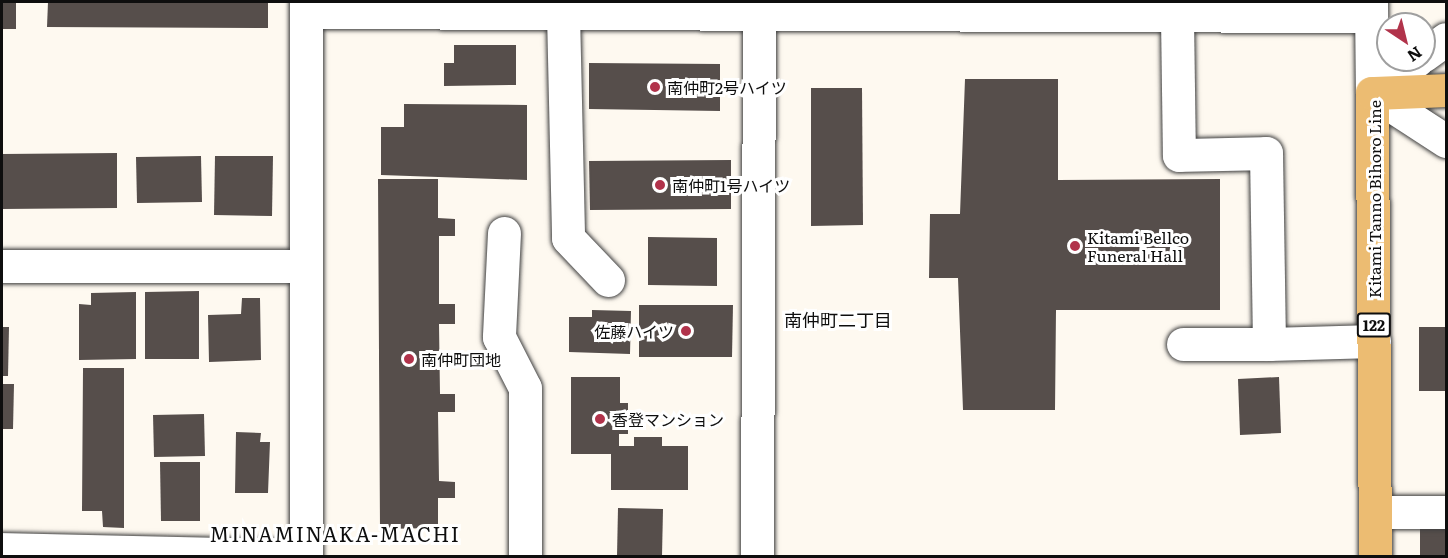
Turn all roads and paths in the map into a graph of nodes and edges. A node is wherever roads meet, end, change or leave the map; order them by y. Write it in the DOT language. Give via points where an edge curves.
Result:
graph roads {
  1 [pos="306,7"];
  2 [pos="759,7"];
  3 [pos="1370,9"];
  4 [pos="1055,10"];
  5 [pos="563,12"];
  6 [pos="1177,17"];
  7 [pos="1401,72"];
  8 [pos="1446,90"];
  9 [pos="1372,93"];
  10 [pos="1446,141"];
  11 [pos="504,233"];
  12 [pos="2,266"];
  13 [pos="304,266"];
  14 [pos="608,280"];
  15 [pos="1374,341"];
  16 [pos="1183,344"];
  17 [pos="1269,344"];
  18 [pos="1375,512"];
  19 [pos="1446,512"];
  20 [pos="2,549"];
  21 [pos="306,556"];
  22 [pos="525,556"];
  23 [pos="757,556"];
  24 [pos="1374,556"];
  1 -- 5 [label="street"];
  1 -- 13 [label="street"];
  2 -- 4 [label="street"];
  2 -- 5 [label="street"];
  2 -- 23 [label="street"];
  3 -- 6 [label="street"];
  3 -- 9 [label="street"];
  4 -- 6 [label="street"];
  5 -- 14 [label="street" via="568,238"];
  6 -- 17 [label="street" via="1179,155 1266,153"];
  7 -- 9 [label="street"];
  8 -- 9 [label="main road, Kitami Tanno Bihoro Line"];
  9 -- 10 [label="street"];
  9 -- 15 [label="main road, Kitami Tanno Bihoro Line / 122"];
  11 -- 22 [label="street" via="499,337 525,388"];
  12 -- 13 [label="street"];
  13 -- 21 [label="street"];
  15 -- 17 [label="street"];
  15 -- 18 [label="main road, Kitami Tanno Bihoro Line / 122"];
  16 -- 17 [label="street"];
  18 -- 19 [label="street"];
  18 -- 24 [label="main road, Kitami Tanno Bihoro Line / 122"];
  20 -- 21 [label="street"];
}
